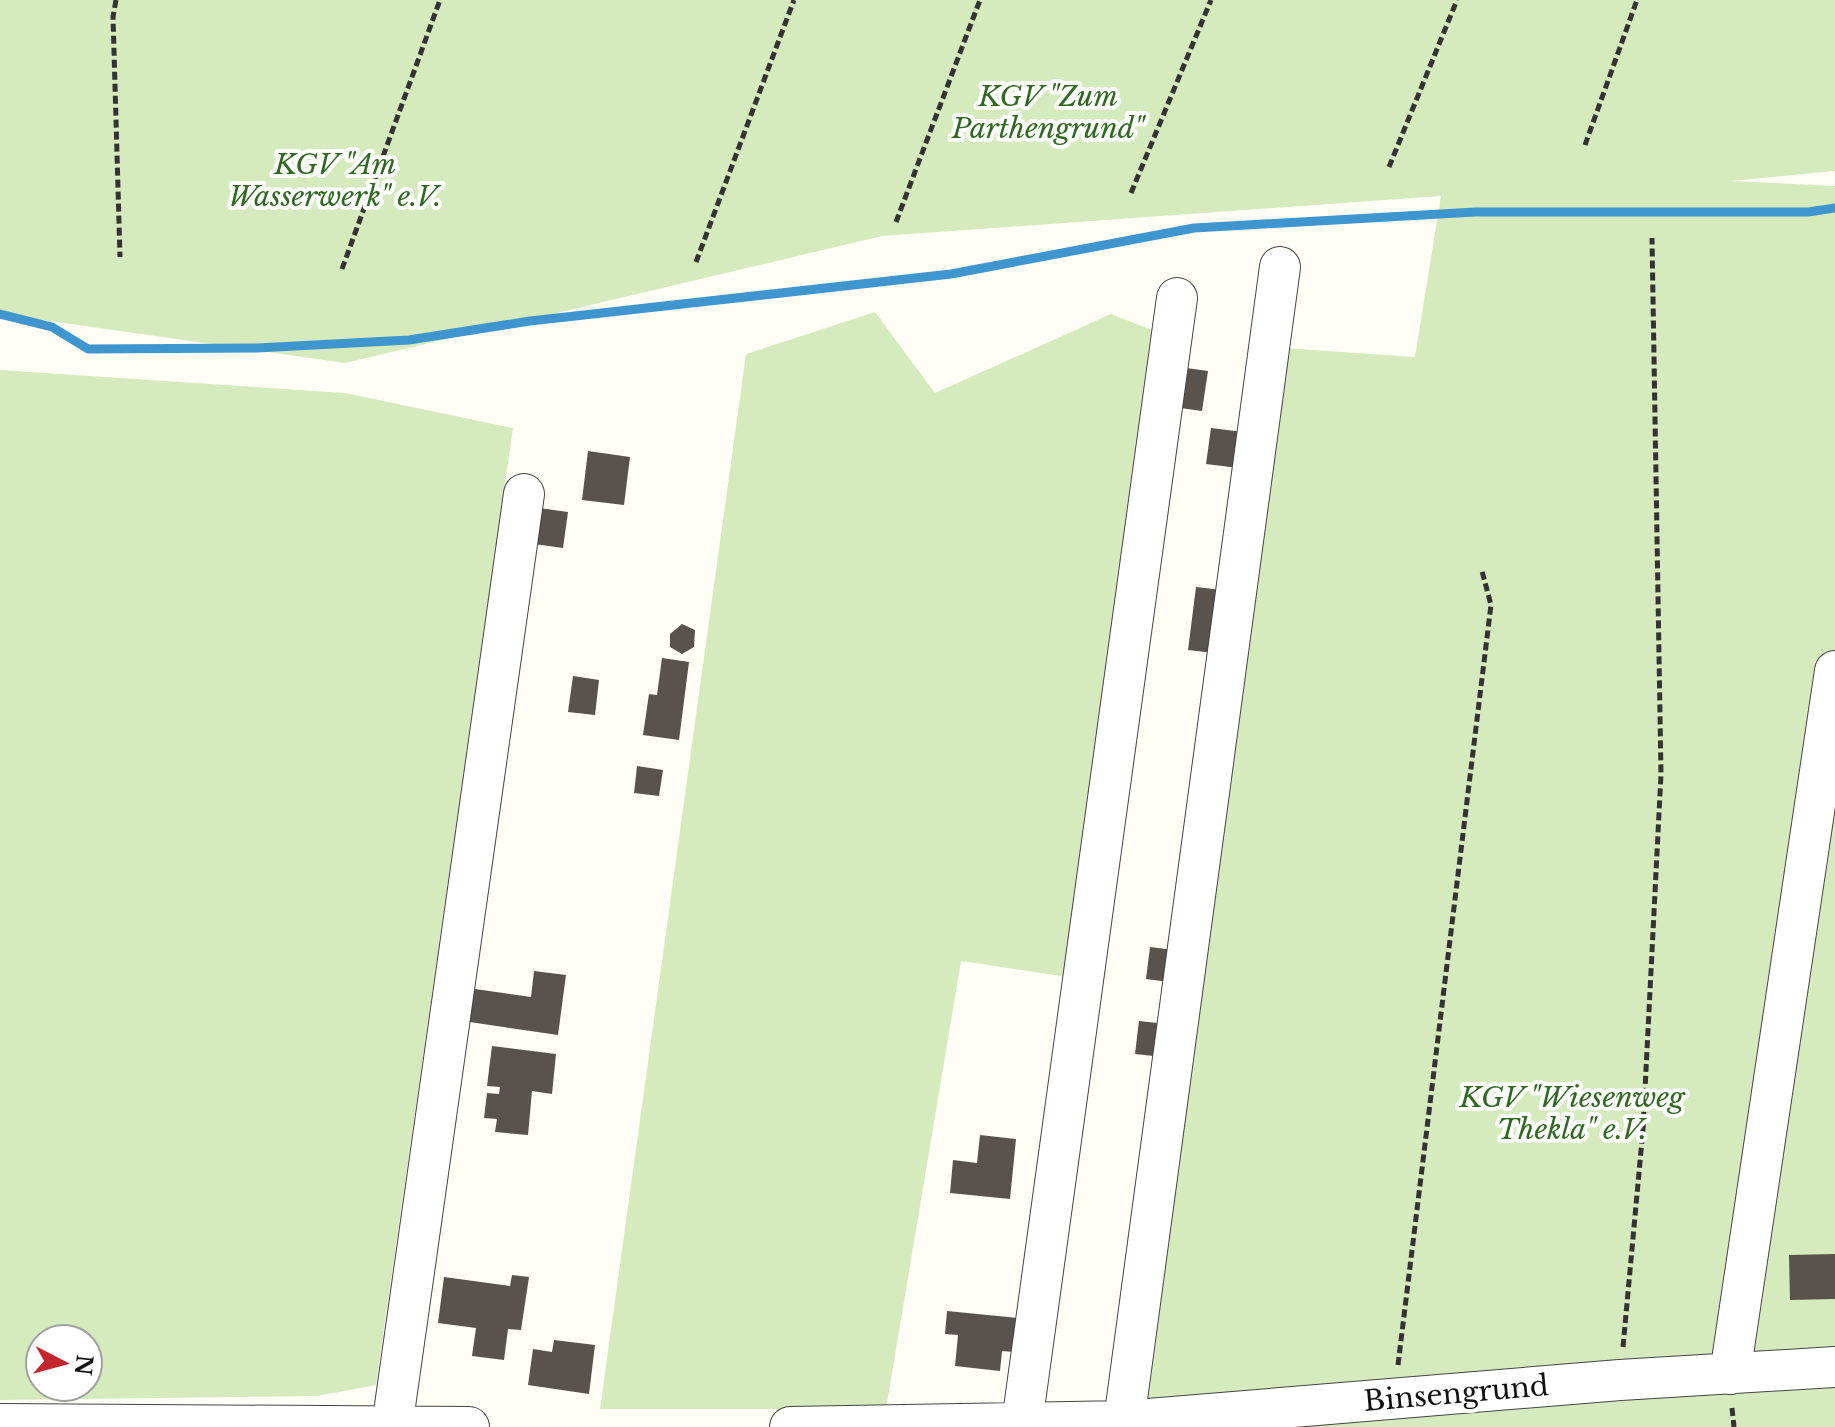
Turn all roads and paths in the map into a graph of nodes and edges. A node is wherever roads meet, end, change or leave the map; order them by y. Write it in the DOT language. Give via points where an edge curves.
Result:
graph roads {
  1 [pos="116,0"];
  2 [pos="440,0"];
  3 [pos="794,0"];
  4 [pos="980,0"];
  5 [pos="1211,0"];
  6 [pos="1457,0"];
  7 [pos="1637,0"];
  8 [pos="1585,145"];
  9 [pos="1389,167"];
  10 [pos="1131,193"];
  11 [pos="896,222"];
  12 [pos="1652,238"];
  13 [pos="120,257"];
  14 [pos="696,262"];
  15 [pos="1280,267"];
  16 [pos="342,269"];
  17 [pos="1177,298"];
  18 [pos="524,494"];
  19 [pos="1482,571"];
  20 [pos="1835,671"];
  21 [pos="1835,1367"];
  22 [pos="1730,1374"];
  23 [pos="1620,1380"];
  24 [pos="1394,1398"];
  25 [pos="1124,1421"];
  26 [pos="1022,1423"];
  27 [pos="0,1424"];
  28 [pos="392,1427"];
  29 [pos="469,1427"];
  30 [pos="790,1427"];
  1 -- 13 [label="path"];
  2 -- 16 [label="path"];
  3 -- 14 [label="path"];
  4 -- 11 [label="path"];
  5 -- 10 [label="path"];
  6 -- 9 [label="path"];
  7 -- 8 [label="path"];
  12 -- 23 [label="path" via="1661,774 1643,1129"];
  15 -- 25 [label="street"];
  17 -- 26 [label="street"];
  18 -- 28 [label="street"];
  19 -- 24 [label="path" via="1491,605"];
  20 -- 22 [label="street"];
  21 -- 22 [label="street, Binsengrund"];
  22 -- 23 [label="street, Binsengrund"];
  23 -- 24 [label="street, Binsengrund"];
  24 -- 25 [label="street, Binsengrund"];
  25 -- 26 [label="street, Binsengrund"];
  26 -- 30 [label="street, Binsengrund"];
  27 -- 28 [label="street"];
  28 -- 29 [label="street"];
}
